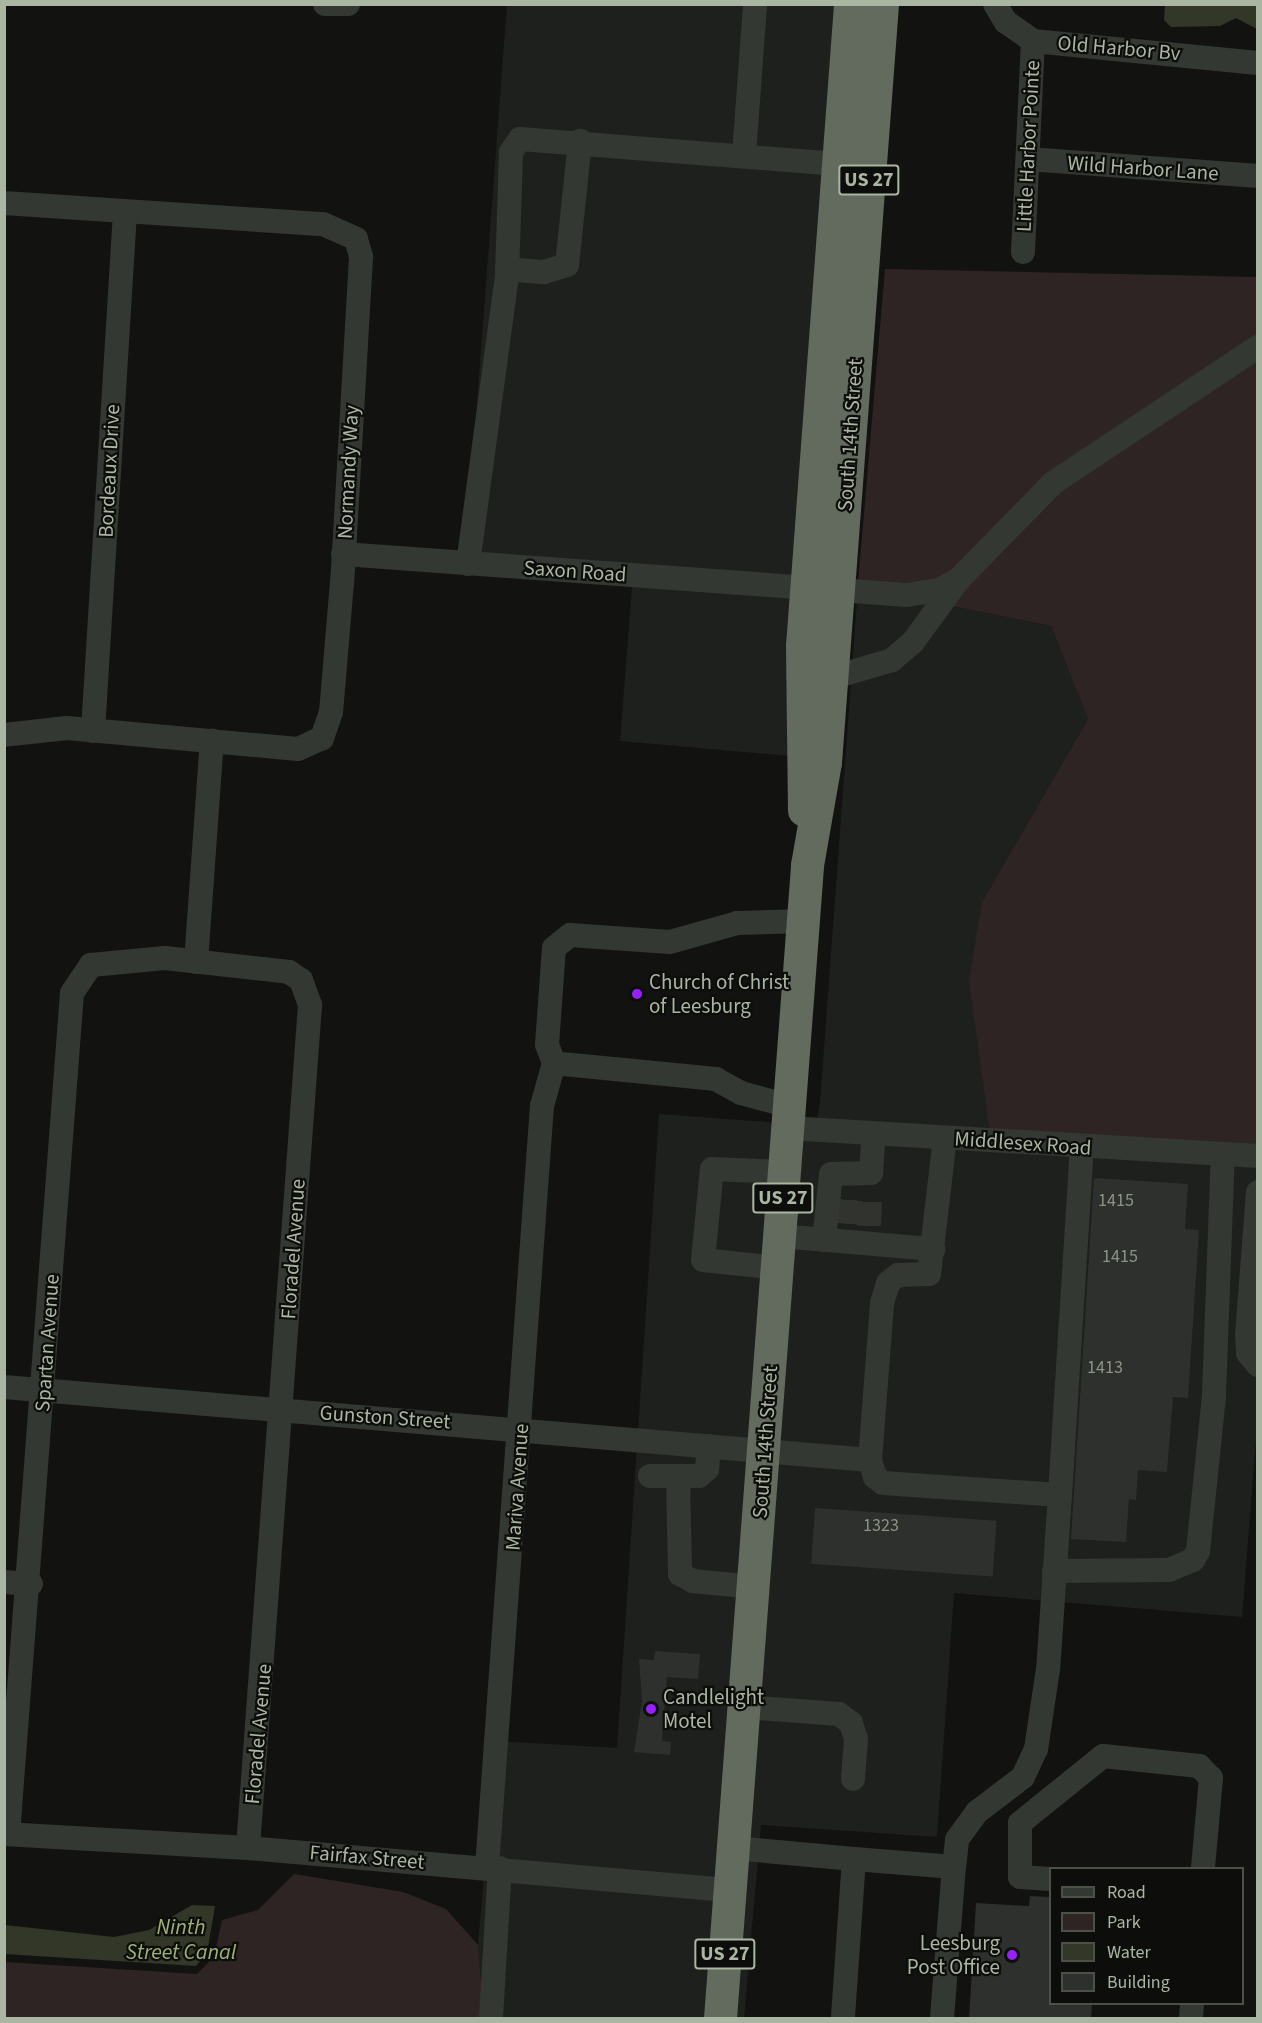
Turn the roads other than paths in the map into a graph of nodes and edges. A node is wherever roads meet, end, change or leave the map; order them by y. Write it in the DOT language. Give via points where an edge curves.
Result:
graph roads {
  1 [pos="325,4"];
  2 [pos="348,4"];
  3 [pos="850,4"];
  4 [pos="882,4"];
  5 [pos="995,4"];
  6 [pos="755,5"];
  7 [pos="1033,41"];
  8 [pos="1257,63"];
  9 [pos="580,141"];
  10 [pos="744,155"];
  11 [pos="1028,159"];
  12 [pos="838,164"];
  13 [pos="1257,176"];
  14 [pos="4,202"];
  15 [pos="125,212"];
  16 [pos="1023,252"];
  17 [pos="507,269"];
  18 [pos="1257,347"];
  19 [pos="343,554"];
  20 [pos="468,564"];
  21 [pos="959,579"];
  22 [pos="807,589"];
  23 [pos="839,591"];
  24 [pos="831,678"];
  25 [pos="93,731"];
  26 [pos="4,735"];
  27 [pos="212,741"];
  28 [pos="807,865"];
  29 [pos="804,921"];
  30 [pos="196,962"];
  31 [pos="554,1063"];
  32 [pos="789,1117"];
  33 [pos="874,1134"];
  34 [pos="945,1138"];
  35 [pos="1082,1148"];
  36 [pos="1223,1154"];
  37 [pos="1257,1156"];
  38 [pos="785,1172"];
  39 [pos="1257,1192"];
  40 [pos="780,1236"];
  41 [pos="824,1240"];
  42 [pos="933,1249"];
  43 [pos="778,1268"];
  44 [pos="1257,1365"];
  45 [pos="4,1387"];
  46 [pos="44,1391"];
  47 [pos="282,1409"];
  48 [pos="521,1427"];
  49 [pos="710,1446"];
  50 [pos="765,1451"];
  51 [pos="870,1460"];
  52 [pos="650,1476"];
  53 [pos="678,1477"];
  54 [pos="1060,1495"];
  55 [pos="1054,1571"];
  56 [pos="4,1582"];
  57 [pos="31,1584"];
  58 [pos="754,1587"];
  59 [pos="744,1707"];
  60 [pos="853,1779"];
  61 [pos="6,1834"];
  62 [pos="248,1848"];
  63 [pos="733,1848"];
  64 [pos="854,1859"];
  65 [pos="494,1867"];
  66 [pos="954,1867"];
  67 [pos="1203,1867"];
  68 [pos="1049,1879"];
  69 [pos="730,1890"];
  70 [pos="490,2019"];
  71 [pos="720,2019"];
  72 [pos="843,2019"];
  73 [pos="942,2019"];
  1 -- 2 [label="street"];
  3 -- 12 [label="highway, South 14th Street / US 27"];
  4 -- 23 [label="highway, South 14th Street / US 27"];
  5 -- 7 [label="street, Old Harbor Bv" via="1006,22"];
  6 -- 10 [label="street"];
  7 -- 8 [label="street, Old Harbor Bv"];
  7 -- 11 [label="street, Little Harbor Pointe"];
  9 -- 10 [label="street"];
  9 -- 17 [label="street" via="567,265 544,272"];
  9 -- 17 [label="street" via="520,139 511,152"];
  10 -- 12 [label="street"];
  11 -- 13 [label="street, Wild Harbor Lane"];
  11 -- 16 [label="street, Little Harbor Pointe"];
  12 -- 22 [label="highway, South 14th Street / US 27"];
  14 -- 15 [label="street, Normandy Way"];
  15 -- 19 [label="street, Normandy Way" via="323,224 356,240 361,257"];
  15 -- 25 [label="street, Bordeaux Drive"];
  17 -- 20 [label="street"];
  18 -- 21 [label="street" via="1053,483"];
  19 -- 20 [label="street, Saxon Road"];
  19 -- 27 [label="street, Normandy Way" via="331,712 322,738 298,749"];
  20 -- 22 [label="street, Saxon Road"];
  21 -- 23 [label="street, Saxon Road" via="925,594"];
  21 -- 24 [label="street" via="913,642 892,660"];
  22 -- 23 [label="street, Saxon Road"];
  22 -- 28 [label="highway, South 14th Street / US 27" via="801,764"];
  23 -- 24 [label="highway, South 14th Street / US 27"];
  24 -- 28 [label="highway, South 14th Street / US 27" via="825,762"];
  25 -- 26 [label="street, Normandy Way" via="39,729"];
  25 -- 27 [label="street, Normandy Way"];
  27 -- 30 [label="street"];
  28 -- 29 [label="highway, South 14th Street / US 27"];
  29 -- 31 [label="street" via="737,923 670,942 562,938 554,948 548,1034"];
  29 -- 32 [label="highway, South 14th Street / US 27"];
  30 -- 46 [label="street, Spartan Avenue" via="109,960 91,965 75,981"];
  30 -- 47 [label="street, Floradel Avenue" via="289,972 301,980 310,1005"];
  31 -- 32 [label="street, Middlesex Road" via="716,1079"];
  31 -- 48 [label="street, Mariva Avenue" via="542,1106"];
  32 -- 33 [label="street, Middlesex Road"];
  32 -- 38 [label="highway, South 14th Street / US 27"];
  33 -- 34 [label="street, Middlesex Road"];
  33 -- 41 [label="street" via="861,1184 831,1174"];
  34 -- 35 [label="street, Middlesex Road"];
  34 -- 42 [label="street"];
  35 -- 36 [label="street, Middlesex Road"];
  35 -- 54 [label="street"];
  36 -- 37 [label="street, Middlesex Road"];
  36 -- 55 [label="street" via="1214,1395 1198,1551 1193,1560 1169,1570"];
  38 -- 40 [label="highway, South 14th Street / US 27"];
  38 -- 43 [label="street" via="712,1169 703,1260"];
  39 -- 44 [label="street" via="1247,1334 1248,1353"];
  40 -- 41 [label="street"];
  40 -- 43 [label="highway, South 14th Street / US 27"];
  41 -- 42 [label="street" via="859,1234"];
  42 -- 51 [label="street" via="929,1274 898,1275 888,1283 882,1303"];
  43 -- 50 [label="highway, South 14th Street / US 27"];
  45 -- 46 [label="street, Gunston Street"];
  46 -- 47 [label="street, Gunston Street"];
  46 -- 57 [label="street, Spartan Avenue"];
  47 -- 48 [label="street, Gunston Street"];
  47 -- 62 [label="street, Floradel Avenue"];
  48 -- 49 [label="street, Gunston Street"];
  48 -- 65 [label="street, Mariva Avenue"];
  49 -- 50 [label="street, Gunston Street"];
  49 -- 53 [label="street" via="704,1473"];
  50 -- 51 [label="street, Gunston Street"];
  50 -- 58 [label="highway, South 14th Street / US 27"];
  51 -- 54 [label="street" via="883,1482"];
  52 -- 53 [label="street"];
  53 -- 58 [label="street" via="680,1574 693,1581"];
  54 -- 55 [label="street"];
  55 -- 66 [label="street" via="1036,1749 1023,1777 977,1812 957,1840"];
  56 -- 57 [label="street"];
  57 -- 61 [label="street, Spartan Avenue"];
  58 -- 59 [label="highway, South 14th Street / US 27"];
  59 -- 60 [label="street" via="839,1713 851,1723 856,1739"];
  59 -- 63 [label="highway, South 14th Street / US 27"];
  61 -- 62 [label="street, Fairfax Street"];
  62 -- 65 [label="street, Fairfax Street"];
  63 -- 64 [label="street"];
  63 -- 69 [label="highway, South 14th Street / US 27"];
  64 -- 66 [label="street"];
  64 -- 72 [label="street"];
  65 -- 69 [label="street, Fairfax Street"];
  65 -- 70 [label="street, Mariva Avenue"];
  66 -- 73 [label="street"];
  67 -- 68 [label="street" via="1210,1778 1199,1766 1103,1756 1020,1823 1020,1877"];
  69 -- 71 [label="highway, South 14th Street / US 27"];
}
